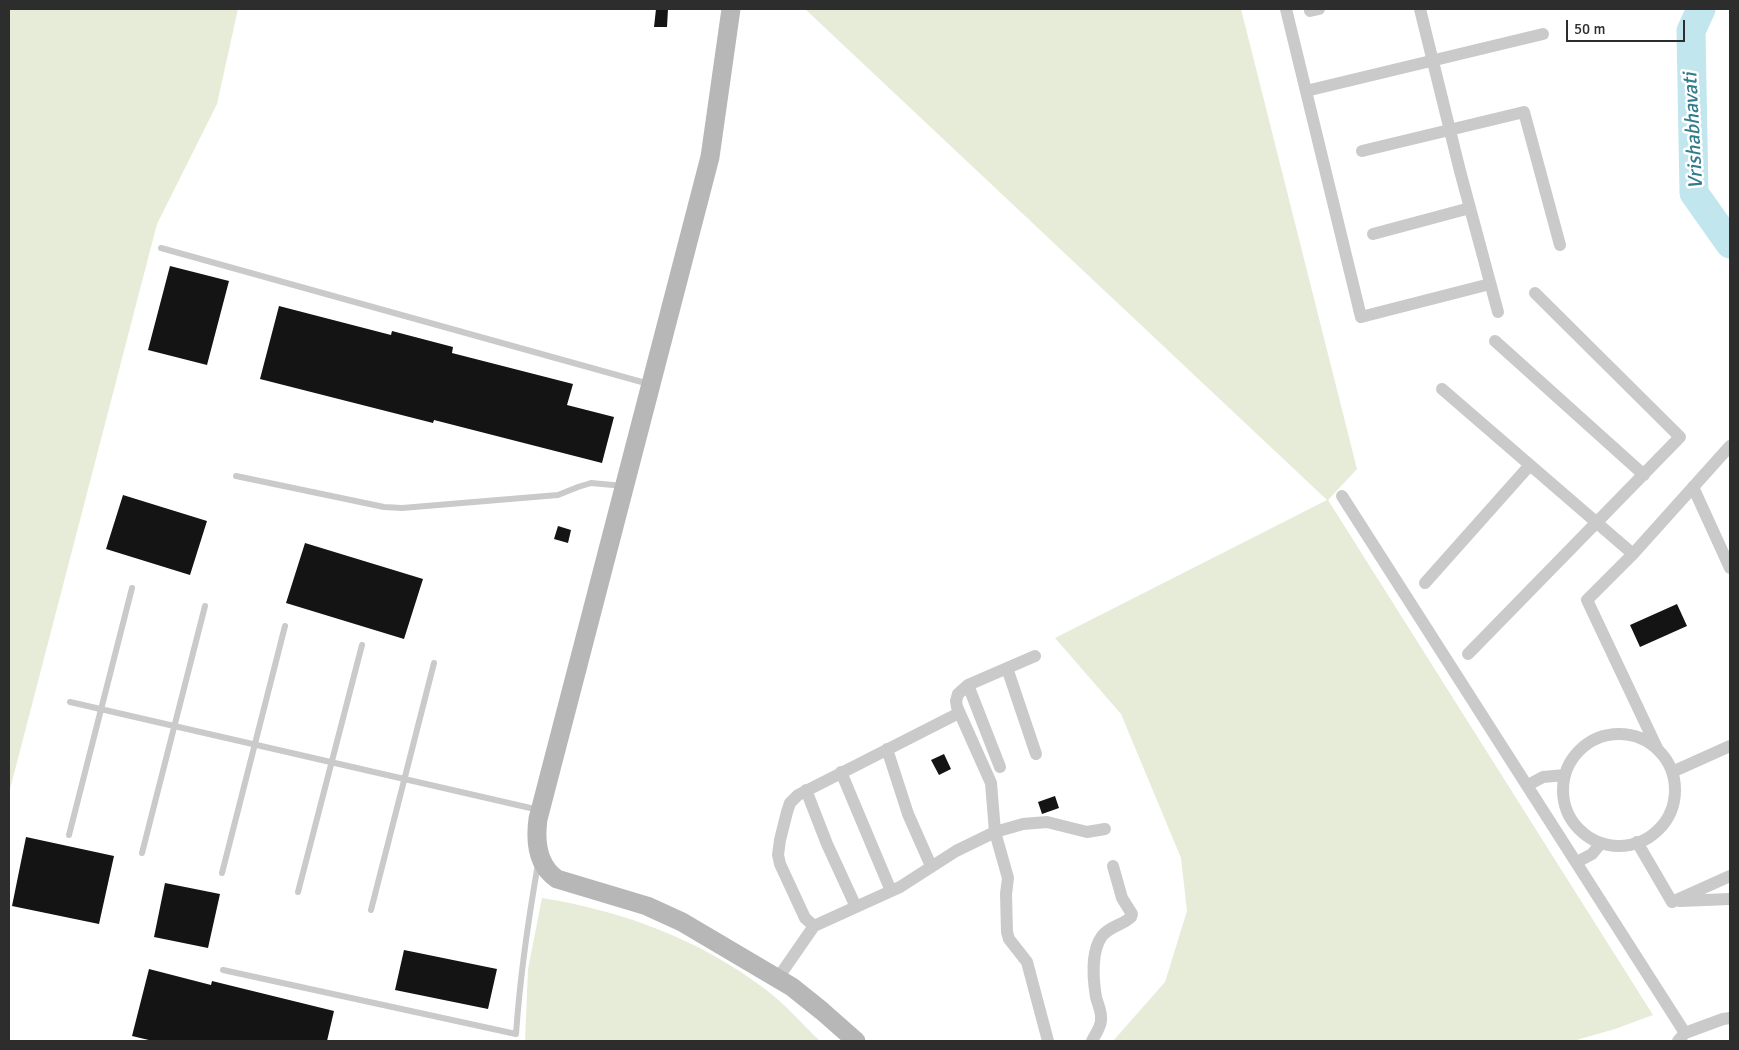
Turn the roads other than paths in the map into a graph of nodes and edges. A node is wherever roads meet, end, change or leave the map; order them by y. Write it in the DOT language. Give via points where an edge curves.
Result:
graph roads {
  1 [pos="731,9"];
  2 [pos="1286,9"];
  3 [pos="1420,9"];
  4 [pos="1543,34"];
  5 [pos="1432,61"];
  6 [pos="1306,91"];
  7 [pos="1450,130"];
  8 [pos="1362,151"];
  9 [pos="1470,208"];
  10 [pos="1373,234"];
  11 [pos="1560,245"];
  12 [pos="162,248"];
  13 [pos="1490,284"];
  14 [pos="1536,293"];
  15 [pos="1498,312"];
  16 [pos="1495,340"];
  17 [pos="651,384"];
  18 [pos="1442,389"];
  19 [pos="1730,446"];
  20 [pos="1530,465"];
  21 [pos="1644,474"];
  22 [pos="236,476"];
  23 [pos="624,486"];
  24 [pos="1693,487"];
  25 [pos="1342,496"];
  26 [pos="1597,523"];
  27 [pos="1633,554"];
  28 [pos="1730,568"];
  29 [pos="1425,583"];
  30 [pos="132,588"];
  31 [pos="206,606"];
  32 [pos="284,626"];
  33 [pos="362,645"];
  34 [pos="1468,654"];
  35 [pos="1035,656"];
  36 [pos="434,663"];
  37 [pos="1006,668"];
  38 [pos="968,685"];
  39 [pos="70,702"];
  40 [pos="101,709"];
  41 [pos="959,713"];
  42 [pos="175,726"];
  43 [pos="254,745"];
  44 [pos="1730,746"];
  45 [pos="1657,748"];
  46 [pos="887,749"];
  47 [pos="1036,754"];
  48 [pos="331,762"];
  49 [pos="1000,768"];
  50 [pos="841,772"];
  51 [pos="1672,772"];
  52 [pos="1564,775"];
  53 [pos="404,779"];
  54 [pos="1528,785"];
  55 [pos="806,790"];
  56 [pos="540,811"];
  57 [pos="1105,829"];
  58 [pos="995,832"];
  59 [pos="69,834"];
  60 [pos="1637,842"];
  61 [pos="1601,843"];
  62 [pos="142,853"];
  63 [pos="540,854"];
  64 [pos="1577,862"];
  65 [pos="931,866"];
  66 [pos="1113,866"];
  67 [pos="222,873"];
  68 [pos="1730,876"];
  69 [pos="891,891"];
  70 [pos="298,892"];
  71 [pos="1730,899"];
  72 [pos="1672,902"];
  73 [pos="856,907"];
  74 [pos="371,910"];
  75 [pos="814,926"];
  76 [pos="223,970"];
  77 [pos="778,978"];
  78 [pos="1730,1018"];
  79 [pos="1681,1037"];
  80 [pos="856,1041"];
  81 [pos="1048,1041"];
  82 [pos="1092,1041"];
  1 -- 17 [label="street" via="710,157"];
  2 -- 6 [label="street"];
  3 -- 5 [label="street"];
  4 -- 5 [label="street"];
  5 -- 6 [label="street"];
  5 -- 7 [label="street"];
  6 -- 13 [label="street" via="1361,317"];
  7 -- 8 [label="street"];
  7 -- 9 [label="street"];
  7 -- 11 [label="street" via="1524,112"];
  9 -- 10 [label="street"];
  9 -- 13 [label="street"];
  12 -- 17 [label="lane"];
  13 -- 15 [label="street"];
  14 -- 21 [label="street" via="1680,437"];
  16 -- 21 [label="street"];
  17 -- 23 [label="street"];
  18 -- 20 [label="street"];
  19 -- 24 [label="street"];
  20 -- 26 [label="street"];
  20 -- 29 [label="street"];
  21 -- 26 [label="street"];
  22 -- 23 [label="lane" via="402,508 558,495 591,484"];
  23 -- 56 [label="street"];
  24 -- 27 [label="street"];
  24 -- 28 [label="street"];
  25 -- 54 [label="street"];
  26 -- 27 [label="street"];
  26 -- 34 [label="street"];
  27 -- 45 [label="street" via="1587,600"];
  30 -- 40 [label="lane"];
  31 -- 42 [label="lane"];
  32 -- 43 [label="lane"];
  33 -- 48 [label="lane"];
  35 -- 37 [label="street"];
  36 -- 53 [label="lane"];
  37 -- 38 [label="street"];
  37 -- 47 [label="street"];
  38 -- 41 [label="street" via="958,694"];
  38 -- 49 [label="street"];
  39 -- 40 [label="lane"];
  40 -- 42 [label="lane"];
  40 -- 59 [label="lane"];
  41 -- 46 [label="street"];
  41 -- 58 [label="street" via="991,783"];
  42 -- 43 [label="lane"];
  42 -- 62 [label="lane"];
  43 -- 48 [label="lane"];
  43 -- 67 [label="lane"];
  44 -- 51 [label="street"];
  45 -- 51 [label="street"];
  45 -- 52 [label="street" via="1634,736 1610,734 1599,737 1579,750"];
  46 -- 50 [label="street"];
  46 -- 65 [label="street" via="908,814"];
  48 -- 53 [label="lane"];
  48 -- 70 [label="lane"];
  50 -- 55 [label="street"];
  50 -- 69 [label="street"];
  51 -- 60 [label="street" via="1675,788 1671,810 1658,829"];
  52 -- 54 [label="street" via="1543,776"];
  52 -- 61 [label="street" via="1562,794 1569,817 1585,835"];
  53 -- 56 [label="lane"];
  53 -- 74 [label="lane"];
  54 -- 64 [label="street"];
  55 -- 73 [label="street"];
  55 -- 75 [label="street" via="790,803 778,855 805,918"];
  56 -- 63 [label="street" via="536,833"];
  57 -- 58 [label="street" via="1087,832 1041,822"];
  58 -- 65 [label="street"];
  58 -- 81 [label="street" via="1008,878 1007,932 1027,962"];
  60 -- 61 [label="street" via="1618,846"];
  60 -- 72 [label="street"];
  61 -- 64 [label="street" via="1592,854"];
  63 -- 76 [label="lane" via="525,944 516,1034"];
  63 -- 77 [label="street" via="548,873 557,879 659,910"];
  64 -- 79 [label="street"];
  65 -- 69 [label="street"];
  66 -- 82 [label="street" via="1122,898 1132,917 1108,930 1098,944 1094,979 1101,1021"];
  68 -- 72 [label="street"];
  69 -- 73 [label="street"];
  71 -- 72 [label="street"];
  73 -- 75 [label="street"];
  75 -- 77 [label="street"];
  77 -- 80 [label="street" via="815,1004"];
  78 -- 79 [label="street"];
}
